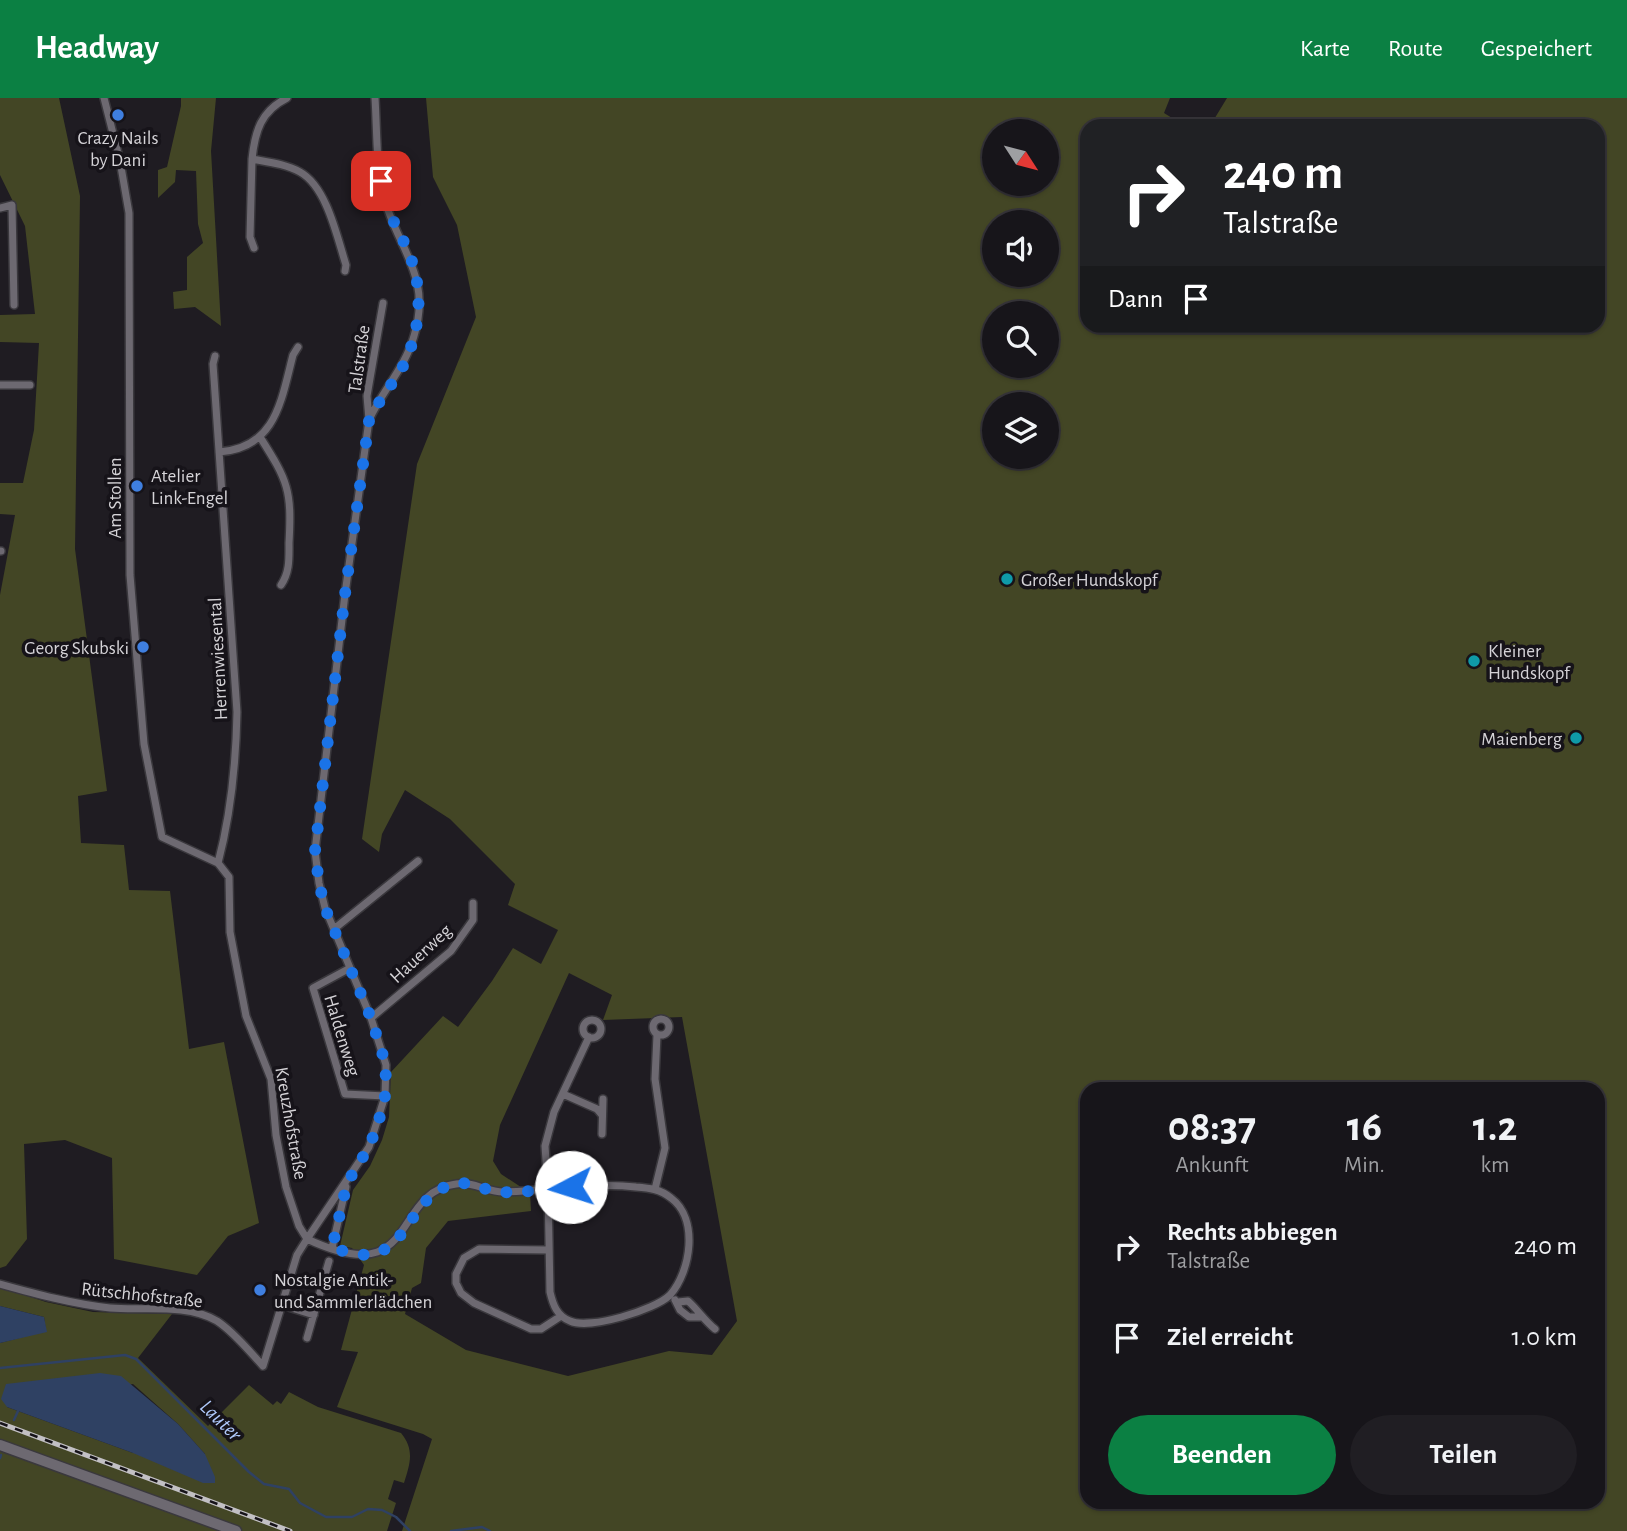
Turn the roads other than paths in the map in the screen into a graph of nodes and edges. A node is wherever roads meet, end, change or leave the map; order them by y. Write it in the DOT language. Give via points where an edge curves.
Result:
graph roads {
  1 [pos="104,98"];
  2 [pos="287,98"];
  3 [pos="375,98"];
  4 [pos="252,159"];
  5 [pos="0,208"];
  6 [pos="254,248"];
  7 [pos="345,271"];
  8 [pos="383,303"];
  9 [pos="14,305"];
  10 [pos="298,347"];
  11 [pos="215,356"];
  12 [pos="30,385"];
  13 [pos="0,386"];
  14 [pos="369,421"];
  15 [pos="260,437"];
  16 [pos="219,452"];
  17 [pos="281,585"];
  18 [pos="418,861"];
  19 [pos="218,863"];
  20 [pos="473,903"];
  21 [pos="334,929"];
  22 [pos="350,968"];
  23 [pos="371,1018"];
  24 [pos="657,1035"];
  25 [pos="589,1037"];
  26 [pos="563,1094"];
  27 [pos="385,1096"];
  28 [pos="603,1099"];
  29 [pos="603,1115"];
  30 [pos="602,1134"];
  31 [pos="347,1183"];
  32 [pos="548,1189"];
  33 [pos="654,1189"];
  34 [pos="307,1239"];
  35 [pos="332,1248"];
  36 [pos="550,1250"];
  37 [pos="330,1261"];
  38 [pos="0,1284"];
  39 [pos="669,1295"];
  40 [pos="282,1305"];
  41 [pos="314,1315"];
  42 [pos="561,1316"];
  43 [pos="715,1329"];
  44 [pos="307,1338"];
  45 [pos="0,1445"];
  46 [pos="236,1531"];
  1 -- 19 [label="street, Am Stollen" via="130,213 130,575 144,744 162,837"];
  2 -- 4 [label="street" via="267,111 258,125"];
  3 -- 14 [label="street, Talstraße" via="382,189 391,220 409,254 419,300 414,337"];
  4 -- 6 [label="street" via="250,237"];
  4 -- 7 [label="street" via="284,166 312,180 328,213"];
  5 -- 9 [label="street" via="12,205"];
  8 -- 14 [label="street, Talstraße" via="367,396"];
  10 -- 15 [label="street" via="278,410"];
  11 -- 16 [label="street, Herrenwiesental"];
  12 -- 13 [label="street"];
  14 -- 21 [label="street, Talstraße" via="315,851 325,908"];
  15 -- 16 [label="street" via="246,446"];
  15 -- 17 [label="street" via="279,467 291,508 288,569"];
  16 -- 19 [label="street, Herrenwiesental" via="237,724"];
  18 -- 21 [label="street"];
  19 -- 34 [label="street, Kreuzhofstraße" via="229,877 230,932 246,1016 271,1079 286,1187"];
  20 -- 23 [label="street, Hauerweg" via="474,920 452,951"];
  21 -- 22 [label="street, Talstraße"];
  22 -- 23 [label="street, Talstraße"];
  22 -- 27 [label="street, Haldenweg" via="313,988 345,1094"];
  23 -- 27 [label="street, Talstraße" via="386,1065"];
  24 -- 33 [label="street" via="655,1079 665,1148"];
  25 -- 26 [label="street"];
  26 -- 29 [label="street"];
  26 -- 32 [label="street" via="545,1146"];
  27 -- 31 [label="street, Talstraße" via="369,1147"];
  28 -- 29 [label="street"];
  29 -- 30 [label="street"];
  31 -- 34 [label="street, Talstraße"];
  31 -- 35 [label="street, Talstraße"];
  32 -- 33 [label="street" via="593,1185"];
  32 -- 35 [label="street" via="499,1192 456,1184 424,1201 397,1240 386,1248 362,1255"];
  32 -- 36 [label="street"];
  33 -- 39 [label="street" via="674,1199 685,1217 688,1237 682,1275"];
  34 -- 35 [label="street"];
  34 -- 40 [label="street" via="297,1255"];
  36 -- 42 [label="street" via="550,1292"];
  36 -- 42 [label="street" via="480,1249 459,1265 456,1283 474,1303 531,1329 541,1329"];
  37 -- 41 [label="street"];
  38 -- 40 [label="street, Rütschhofstraße" via="73,1303 195,1313 217,1321 263,1366"];
  39 -- 42 [label="street" via="652,1308 584,1324"];
  39 -- 43 [label="street" via="678,1302 688,1301"];
  40 -- 41 [label="street"];
  41 -- 44 [label="street"];
  45 -- 46 [label="street"];
}
